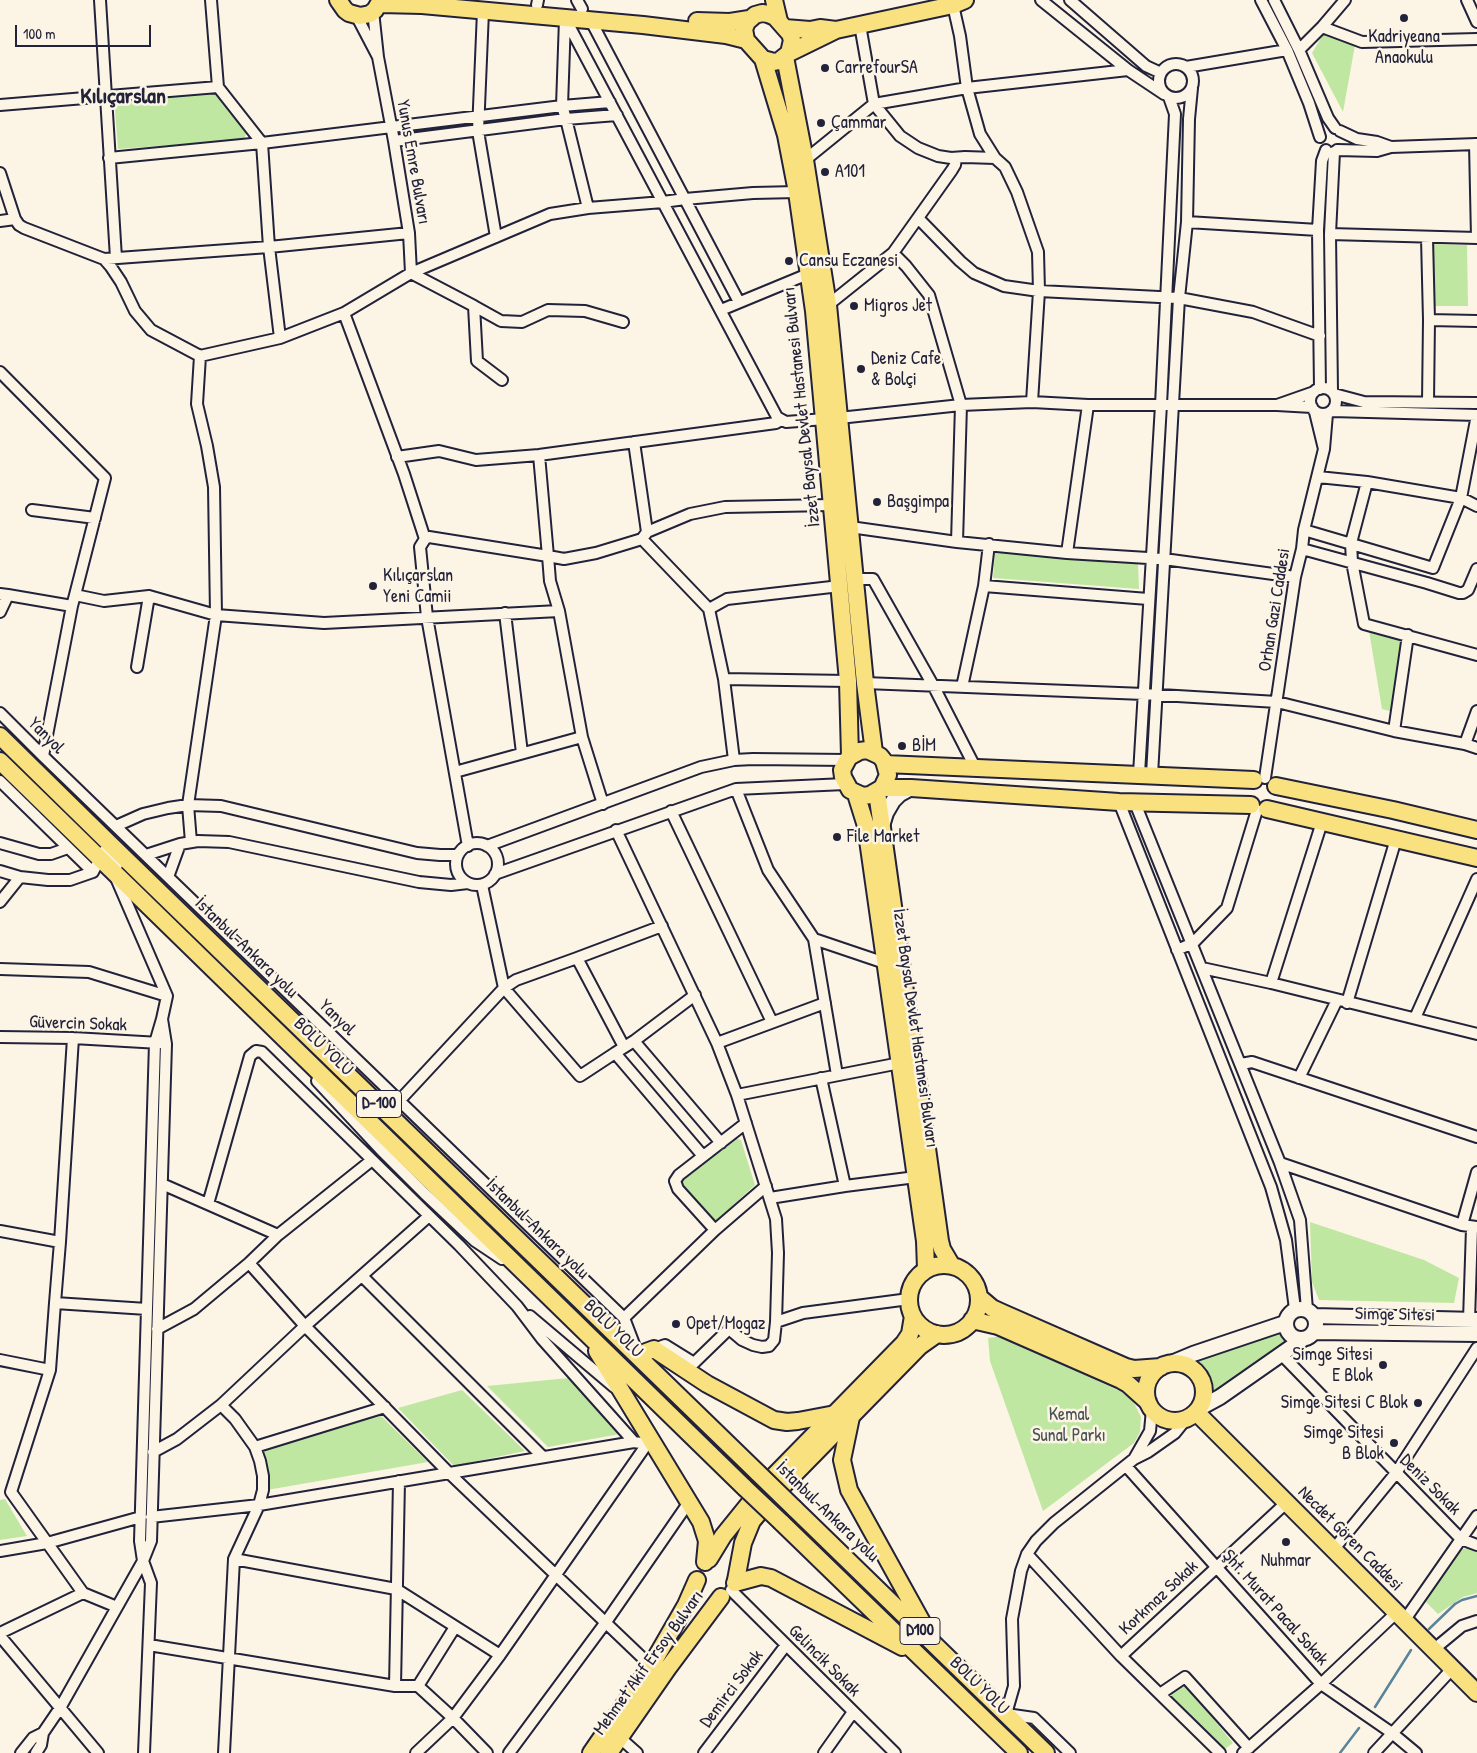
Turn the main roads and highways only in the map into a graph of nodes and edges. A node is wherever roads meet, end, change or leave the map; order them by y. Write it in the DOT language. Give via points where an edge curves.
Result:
graph roads {
  1 [pos="753,0"];
  2 [pos="774,0"];
  3 [pos="337,2"];
  4 [pos="538,2"];
  5 [pos="959,2"];
  6 [pos="378,5"];
  7 [pos="483,5"];
  8 [pos="584,10"];
  9 [pos="751,18"];
  10 [pos="782,25"];
  11 [pos="836,30"];
  12 [pos="746,40"];
  13 [pos="787,55"];
  14 [pos="762,59"];
  15 [pos="832,419"];
  16 [pos="847,583"];
  17 [pos="0,736"];
  18 [pos="848,758"];
  19 [pos="880,758"];
  20 [pos="0,761"];
  21 [pos="1265,781"];
  22 [pos="911,788"];
  23 [pos="851,789"];
  24 [pos="879,790"];
  25 [pos="1258,808"];
  26 [pos="1477,830"];
  27 [pos="881,832"];
  28 [pos="1477,858"];
  29 [pos="908,1062"];
  30 [pos="952,1266"];
  31 [pos="926,1270"];
  32 [pos="979,1297"];
  33 [pos="1305,1312"];
  34 [pos="914,1316"];
  35 [pos="972,1320"];
  36 [pos="1473,1320"];
  37 [pos="1285,1323"];
  38 [pos="583,1328"];
  39 [pos="937,1334"];
  40 [pos="1477,1334"];
  41 [pos="1308,1336"];
  42 [pos="638,1355"];
  43 [pos="1165,1366"];
  44 [pos="1150,1406"];
  45 [pos="1194,1413"];
  46 [pos="843,1415"];
  47 [pos="755,1483"];
  48 [pos="780,1522"];
  49 [pos="707,1561"];
  50 [pos="697,1580"];
  51 [pos="731,1587"];
  52 [pos="686,1605"];
  53 [pos="706,1615"];
  54 [pos="936,1646"];
  55 [pos="920,1656"];
  56 [pos="1477,1693"];
  57 [pos="591,1753"];
  58 [pos="609,1753"];
  59 [pos="1019,1753"];
  60 [pos="1046,1753"];
  1 -- 9 [label="main road"];
  2 -- 10 [label="main road, İzzet Baysal Devlet Hastanesi Bulvarı"];
  3 -- 6 [label="main road" via="356,16 365,15"];
  4 -- 7 [label="main road"];
  4 -- 8 [label="main road"];
  5 -- 11 [label="main road"];
  6 -- 7 [label="main road"];
  7 -- 8 [label="main road" via="565,18"];
  8 -- 9 [label="main road" via="710,23"];
  8 -- 12 [label="main road"];
  9 -- 10 [label="main road" via="768,14"];
  9 -- 12 [label="main road" via="745,26"];
  10 -- 11 [label="main road"];
  10 -- 13 [label="main road, İzzet Baysal Devlet Hastanesi Bulvarı" via="792,40"];
  11 -- 13 [label="main road"];
  12 -- 14 [label="main road, İzzet Baysal Devlet Hastanesi Bulvarı"];
  13 -- 14 [label="main road" via="774,62"];
  13 -- 15 [label="main road, İzzet Baysal Devlet Hastanesi Bulvarı" via="828,305"];
  14 -- 15 [label="main road, İzzet Baysal Devlet Hastanesi Bulvarı" via="783,120"];
  15 -- 16 [label="main road, İzzet Baysal Devlet Hastanesi Bulvarı" via="850,527"];
  15 -- 16 [label="main road, İzzet Baysal Devlet Hastanesi Bulvarı" via="831,505"];
  16 -- 18 [label="main road, İzzet Baysal Devlet Hastanesi Bulvarı"];
  16 -- 19 [label="main road, İzzet Baysal Devlet Hastanesi Bulvarı"];
  17 -- 42 [label="main road, İstanbul-Ankara yolu / D-100"];
  18 -- 19 [label="main road" via="860,751"];
  18 -- 23 [label="main road" via="842,770"];
  19 -- 21 [label="main road" via="975,767"];
  19 -- 24 [label="main road" via="888,775"];
  20 -- 38 [label="main road, BOLU YOLU / D-100"];
  21 -- 25 [label="main road" via="1278,794 1277,799 1275,804"];
  21 -- 25 [label="main road" via="1250,783 1246,792 1246,799"];
  21 -- 26 [label="main road"];
  22 -- 24 [label="main road"];
  22 -- 25 [label="main road"];
  22 -- 27 [label="main road" via="889,807"];
  23 -- 24 [label="main road" via="863,796"];
  23 -- 29 [label="main road, İzzet Baysal Devlet Hastanesi Bulvarı" via="866,826 885,963"];
  24 -- 27 [label="main road, İzzet Baysal Devlet Hastanesi Bulvarı"];
  25 -- 28 [label="main road"];
  27 -- 29 [label="main road, İzzet Baysal Devlet Hastanesi Bulvarı"];
  29 -- 30 [label="main road, İzzet Baysal Devlet Hastanesi Bulvarı" via="940,1241"];
  29 -- 31 [label="main road, İzzet Baysal Devlet Hastanesi Bulvarı"];
  30 -- 31 [label="main road" via="939,1265"];
  30 -- 32 [label="main road" via="972,1278"];
  31 -- 34 [label="main road" via="912,1285 909,1299"];
  32 -- 35 [label="main road"];
  32 -- 43 [label="main road" via="992,1308 1126,1368"];
  33 -- 36 [label="main road"];
  33 -- 37 [label="main road" via="1288,1315"];
  33 -- 41 [label="main road" via="1316,1324"];
  34 -- 39 [label="main road" via="923,1328"];
  34 -- 46 [label="main road" via="906,1340"];
  35 -- 39 [label="main road" via="960,1331"];
  35 -- 44 [label="main road" via="998,1326 1122,1380"];
  37 -- 41 [label="main road" via="1294,1338"];
  37 -- 43 [label="main road"];
  38 -- 47 [label="main road, BOLU YOLU / D-100"];
  38 -- 49 [label="main road" via="627,1399 649,1442 701,1522 706,1536"];
  39 -- 46 [label="main road"];
  40 -- 41 [label="main road, Simge Sitesi"];
  41 -- 45 [label="main road"];
  42 -- 46 [label="main road" via="654,1349 707,1384 774,1420 787,1422"];
  42 -- 47 [label="main road, İstanbul-Ankara yolu / D-100"];
  43 -- 44 [label="main road" via="1150,1378 1146,1394"];
  43 -- 45 [label="main road" via="1185,1365 1198,1375 1204,1394"];
  44 -- 45 [label="main road" via="1169,1420 1181,1420"];
  45 -- 56 [label="main road, Necdet Gören Caddesi"];
  46 -- 47 [label="main road"];
  46 -- 51 [label="main road" via="752,1522"];
  46 -- 54 [label="main road" via="842,1460 849,1490"];
  47 -- 48 [label="main road, İstanbul-Ankara yolu / D100, bridge"];
  47 -- 49 [label="main road"];
  47 -- 54 [label="main road, İstanbul-Ankara yolu / D100, bridge" via="794,1508"];
  48 -- 55 [label="main road, BOLU YOLU / D100"];
  49 -- 50 [label="main road" via="700,1568"];
  49 -- 51 [label="main road" via="719,1558 728,1562 734,1570"];
  50 -- 51 [label="main road" via="705,1594 713,1597"];
  50 -- 52 [label="main road, Mehmet Akif Ersoy Bulvarı"];
  51 -- 53 [label="main road, Mehmet Akif Ersoy Bulvarı"];
  51 -- 55 [label="main road" via="761,1576 771,1578"];
  52 -- 53 [label="main road" via="696,1606"];
  52 -- 57 [label="main road, Mehmet Akif Ersoy Bulvarı" via="652,1666"];
  53 -- 58 [label="main road, Mehmet Akif Ersoy Bulvarı"];
  54 -- 60 [label="main road, İstanbul-Ankara yolu / D100"];
  55 -- 59 [label="main road, BOLU YOLU / D100"];
}
